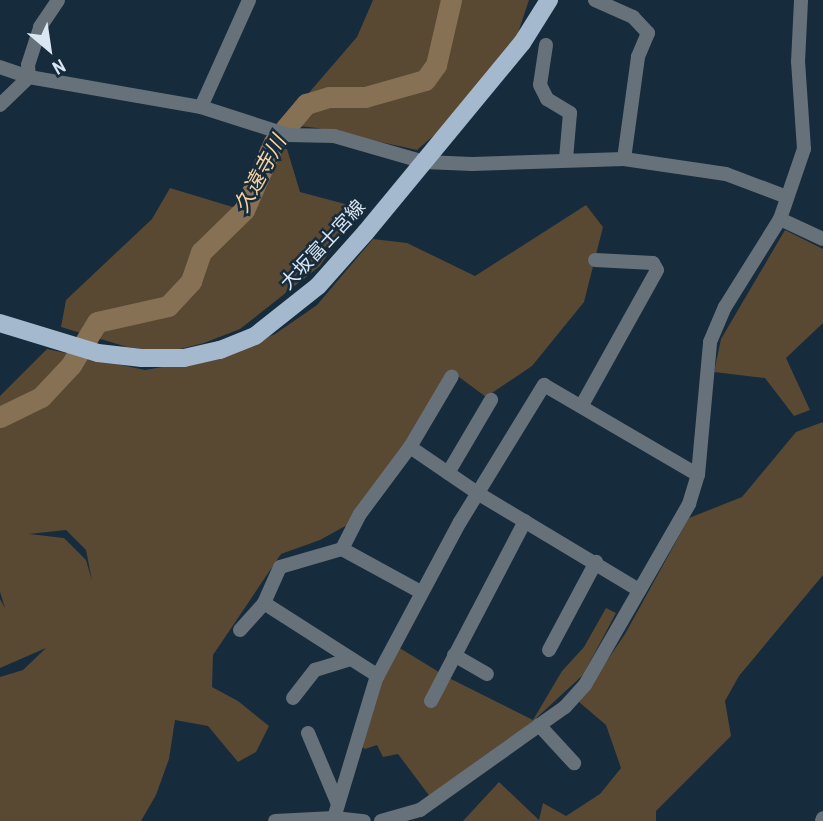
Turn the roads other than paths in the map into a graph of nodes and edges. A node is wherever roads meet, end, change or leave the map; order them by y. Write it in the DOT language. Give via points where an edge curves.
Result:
graph roads {
  1 [pos="58,0"];
  2 [pos="249,0"];
  3 [pos="549,0"];
  4 [pos="595,0"];
  5 [pos="801,0"];
  6 [pos="527,37"];
  7 [pos="0,67"];
  8 [pos="29,77"];
  9 [pos="0,105"];
  10 [pos="201,107"];
  11 [pos="566,159"];
  12 [pos="624,159"];
  13 [pos="424,162"];
  14 [pos="787,197"];
  15 [pos="780,219"];
  16 [pos="823,239"];
  17 [pos="595,260"];
  18 [pos="0,323"];
  19 [pos="452,376"];
  20 [pos="491,400"];
  21 [pos="582,405"];
  22 [pos="410,447"];
  23 [pos="448,473"];
  24 [pos="698,475"];
  25 [pos="479,494"];
  26 [pos="525,521"];
  27 [pos="342,549"];
  28 [pos="596,562"];
  29 [pos="639,590"];
  30 [pos="421,592"];
  31 [pos="264,603"];
  32 [pos="240,630"];
  33 [pos="549,650"];
  34 [pos="454,654"];
  35 [pos="351,659"];
  36 [pos="487,674"];
  37 [pos="378,676"];
  38 [pos="293,698"];
  39 [pos="430,701"];
  40 [pos="539,725"];
  41 [pos="307,733"];
  42 [pos="574,762"];
  43 [pos="336,811"];
  44 [pos="275,821"];
  45 [pos="364,821"];
  46 [pos="381,821"];
  1 -- 8 [label="street" via="40,27 28,65"];
  2 -- 10 [label="street"];
  3 -- 6 [label="main road, 大坂富士宮線"];
  4 -- 12 [label="street" via="634,17 648,33 638,57"];
  5 -- 14 [label="street" via="798,62 804,149"];
  6 -- 11 [label="street" via="553,47 540,85 547,99 570,113"];
  6 -- 13 [label="main road, 大坂富士宮線"];
  7 -- 8 [label="street"];
  8 -- 9 [label="street"];
  8 -- 10 [label="street"];
  10 -- 13 [label="street" via="281,132 334,135"];
  11 -- 12 [label="street"];
  11 -- 13 [label="street"];
  12 -- 14 [label="street" via="726,174"];
  13 -- 18 [label="main road, 大坂富士宮線" via="318,286 255,336 220,350 184,358 99,353"];
  14 -- 15 [label="street"];
  15 -- 16 [label="street"];
  15 -- 24 [label="street" via="725,307 710,342"];
  17 -- 21 [label="street" via="653,263 657,270"];
  19 -- 22 [label="street"];
  20 -- 23 [label="street"];
  21 -- 24 [label="street"];
  21 -- 25 [label="street" via="544,385"];
  22 -- 23 [label="street"];
  22 -- 27 [label="street" via="359,514"];
  23 -- 25 [label="street"];
  24 -- 29 [label="street" via="689,504"];
  25 -- 26 [label="street"];
  25 -- 30 [label="street"];
  26 -- 28 [label="street"];
  26 -- 34 [label="street"];
  27 -- 30 [label="street"];
  27 -- 31 [label="street" via="280,567"];
  28 -- 29 [label="street"];
  28 -- 33 [label="street"];
  29 -- 40 [label="street" via="585,685"];
  30 -- 37 [label="street"];
  31 -- 32 [label="street"];
  31 -- 35 [label="street"];
  34 -- 36 [label="street"];
  34 -- 39 [label="street"];
  35 -- 37 [label="street"];
  35 -- 38 [label="street" via="315,670"];
  37 -- 43 [label="street"];
  40 -- 42 [label="street"];
  40 -- 46 [label="street" via="420,810"];
  41 -- 43 [label="street"];
  43 -- 44 [label="street"];
  43 -- 45 [label="street"];
}
